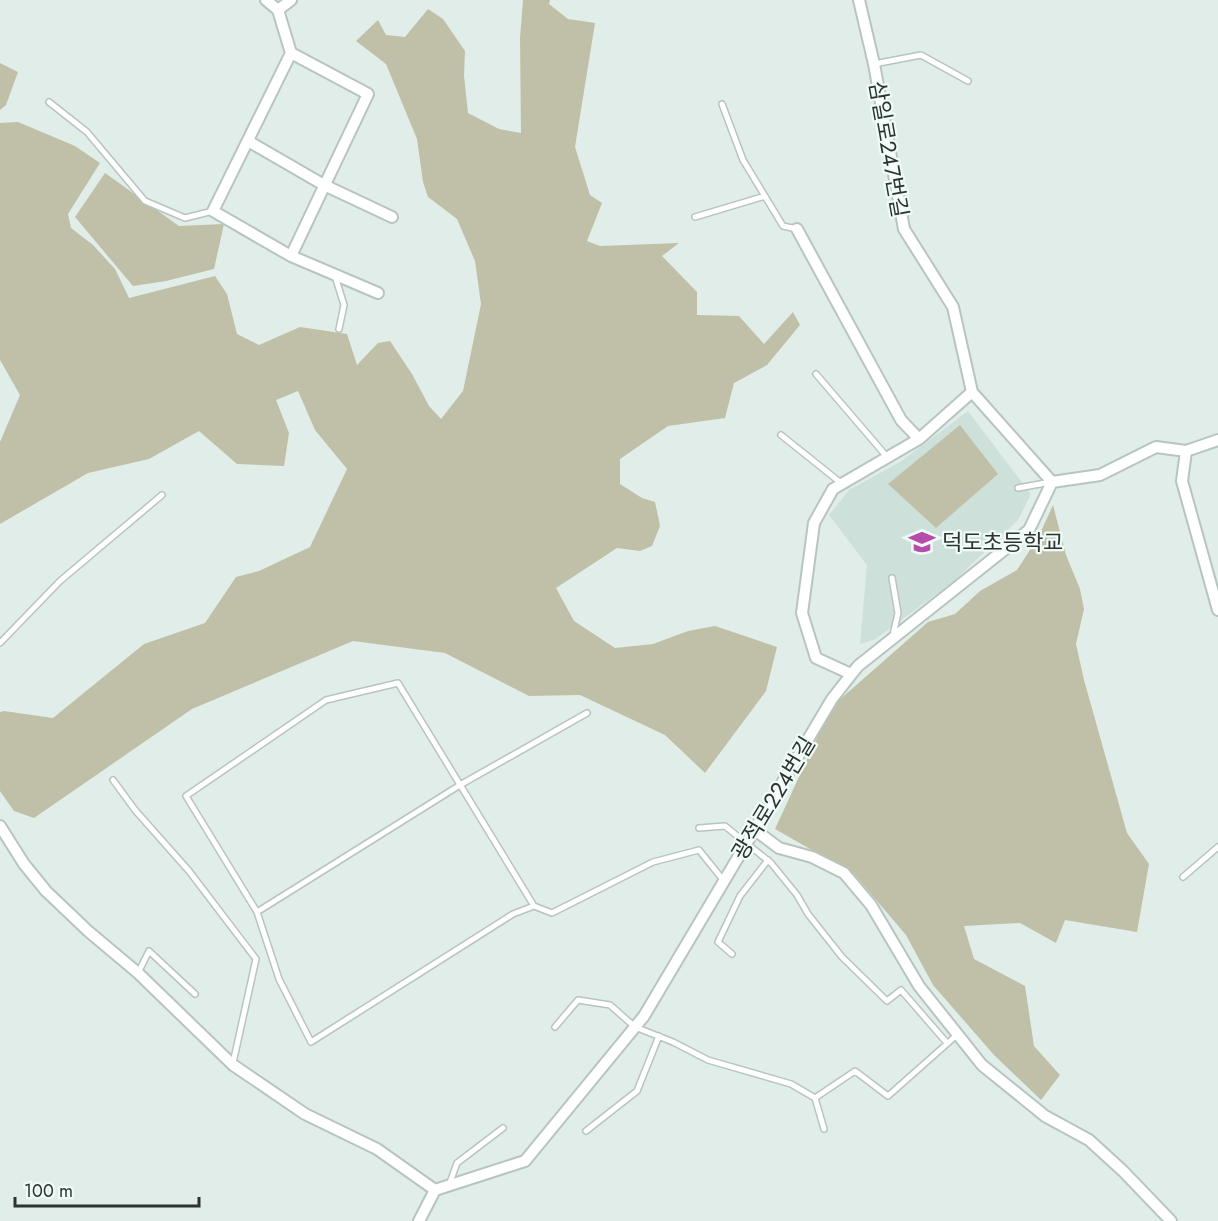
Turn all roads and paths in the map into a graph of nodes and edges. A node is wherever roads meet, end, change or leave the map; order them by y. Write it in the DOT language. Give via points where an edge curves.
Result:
graph roads {
  1 [pos="266,0"];
  2 [pos="291,0"];
  3 [pos="859,0"];
  4 [pos="278,10"];
  5 [pos="291,53"];
  6 [pos="874,64"];
  7 [pos="968,81"];
  8 [pos="49,102"];
  9 [pos="722,104"];
  10 [pos="248,141"];
  11 [pos="324,185"];
  12 [pos="765,196"];
  13 [pos="213,211"];
  14 [pos="392,217"];
  15 [pos="695,217"];
  16 [pos="797,229"];
  17 [pos="291,255"];
  18 [pos="334,274"];
  19 [pos="378,293"];
  20 [pos="339,329"];
  21 [pos="816,374"];
  22 [pos="972,392"];
  23 [pos="781,435"];
  24 [pos="919,439"];
  25 [pos="1218,440"];
  26 [pos="1186,451"];
  27 [pos="888,458"];
  28 [pos="1052,482"];
  29 [pos="843,484"];
  30 [pos="1018,488"];
  31 [pos="162,495"];
  32 [pos="892,578"];
  33 [pos="1218,610"];
  34 [pos="892,638"];
  35 [pos="0,643"];
  36 [pos="851,674"];
  37 [pos="587,713"];
  38 [pos="113,780"];
  39 [pos="460,785"];
  40 [pos="0,826"];
  41 [pos="699,828"];
  42 [pos="755,830"];
  43 [pos="747,842"];
  44 [pos="1218,847"];
  45 [pos="768,860"];
  46 [pos="1183,877"];
  47 [pos="724,881"];
  48 [pos="534,906"];
  49 [pos="257,912"];
  50 [pos="732,954"];
  51 [pos="138,973"];
  52 [pos="195,994"];
  53 [pos="555,1027"];
  54 [pos="635,1027"];
  55 [pos="958,1034"];
  56 [pos="659,1036"];
  57 [pos="947,1043"];
  58 [pos="233,1065"];
  59 [pos="815,1098"];
  60 [pos="503,1128"];
  61 [pos="824,1129"];
  62 [pos="586,1131"];
  63 [pos="448,1186"];
  64 [pos="435,1190"];
  65 [pos="419,1221"];
  66 [pos="1171,1221"];
  1 -- 4 [label="street"];
  2 -- 4 [label="street"];
  3 -- 6 [label="street, 삼일로247번길"];
  4 -- 5 [label="street"];
  5 -- 10 [label="street"];
  5 -- 11 [label="street" via="368,94"];
  6 -- 7 [label="lane" via="921,55"];
  6 -- 22 [label="street, 삼일로247번길" via="904,229 953,307"];
  8 -- 13 [label="lane" via="87,132 145,201 185,218"];
  9 -- 12 [label="lane" via="743,160"];
  10 -- 11 [label="street"];
  10 -- 13 [label="street"];
  11 -- 14 [label="street"];
  11 -- 17 [label="street"];
  12 -- 15 [label="lane"];
  12 -- 16 [label="lane" via="783,226"];
  13 -- 17 [label="street"];
  16 -- 24 [label="street" via="901,420"];
  17 -- 18 [label="street"];
  18 -- 19 [label="street"];
  18 -- 20 [label="lane" via="344,305"];
  21 -- 27 [label="lane"];
  22 -- 24 [label="street"];
  22 -- 28 [label="street, 삼일로247번길"];
  23 -- 29 [label="lane"];
  24 -- 27 [label="street"];
  25 -- 26 [label="street"];
  26 -- 28 [label="street" via="1156,447 1100,475"];
  26 -- 33 [label="street" via="1182,481"];
  27 -- 29 [label="street"];
  28 -- 30 [label="lane"];
  28 -- 34 [label="street, 광적로224번길" via="1029,530"];
  29 -- 36 [label="street" via="833,489 814,523 802,613 816,658"];
  31 -- 35 [label="lane" via="60,581"];
  32 -- 34 [label="lane" via="898,613"];
  34 -- 36 [label="street, 광적로224번길"];
  36 -- 42 [label="street, 광적로224번길" via="832,699"];
  37 -- 39 [label="lane"];
  38 -- 58 [label="lane" via="256,959"];
  39 -- 48 [label="lane"];
  39 -- 49 [label="lane"];
  39 -- 49 [label="lane" via="398,683 326,700 186,796"];
  40 -- 51 [label="street" via="46,891"];
  41 -- 43 [label="lane" via="725,826"];
  42 -- 43 [label="street, 광적로224번길"];
  42 -- 55 [label="street" via="779,848 812,857 844,873 871,904 919,986"];
  43 -- 45 [label="lane"];
  43 -- 47 [label="street, 광적로224번길"];
  44 -- 46 [label="lane"];
  45 -- 50 [label="lane" via="740,896 718,942"];
  45 -- 57 [label="lane" via="842,957 887,1001 901,990"];
  47 -- 48 [label="lane" via="699,850 653,862 552,913"];
  47 -- 54 [label="street, 광적로224번길"];
  48 -- 49 [label="lane" via="513,914 311,1042 279,979"];
  51 -- 52 [label="lane" via="149,951"];
  51 -- 58 [label="street"];
  53 -- 54 [label="lane" via="578,1000 610,1005"];
  54 -- 56 [label="lane"];
  54 -- 63 [label="street, 광적로224번길" via="525,1161"];
  55 -- 57 [label="lane"];
  55 -- 66 [label="street" via="982,1065 1045,1116 1089,1140"];
  56 -- 59 [label="lane" via="708,1060 791,1084"];
  56 -- 62 [label="lane" via="637,1091"];
  57 -- 59 [label="lane" via="888,1096 855,1071"];
  58 -- 64 [label="street" via="305,1114 377,1149"];
  59 -- 61 [label="lane"];
  60 -- 63 [label="lane" via="457,1163"];
  63 -- 64 [label="street, 광적로224번길"];
  64 -- 65 [label="street"];
}
